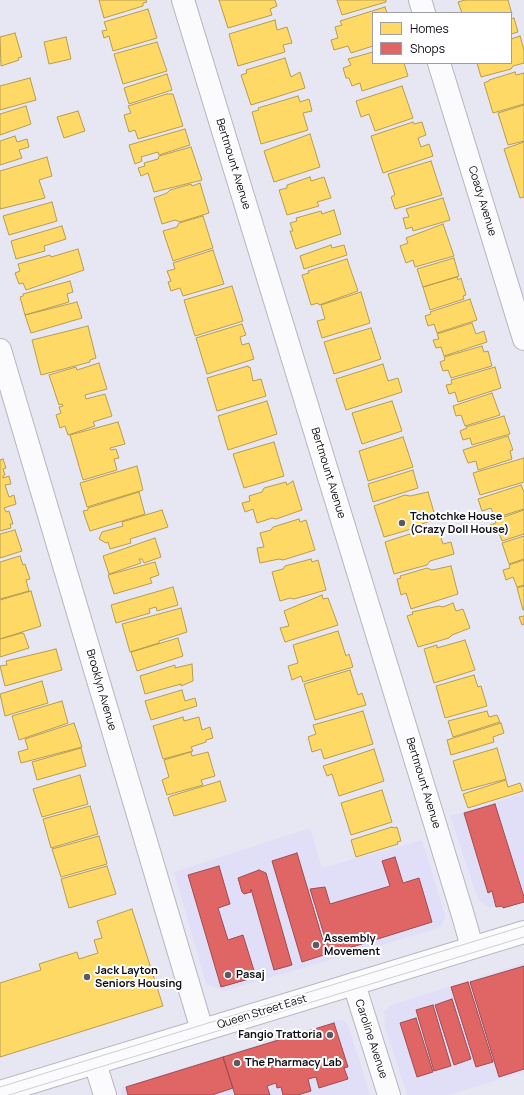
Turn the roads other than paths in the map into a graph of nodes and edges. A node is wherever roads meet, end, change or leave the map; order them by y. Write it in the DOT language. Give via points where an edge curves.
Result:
graph roads {
  1 [pos="183,0"];
  2 [pos="420,0"];
  3 [pos="424,12"];
  4 [pos="439,64"];
  5 [pos="524,339"];
  6 [pos="0,350"];
  7 [pos="524,932"];
  8 [pos="472,947"];
  9 [pos="354,984"];
  10 [pos="202,1030"];
  11 [pos="95,1063"];
  12 [pos="0,1092"];
  13 [pos="105,1095"];
  14 [pos="389,1095"];
  1 -- 8 [label="street, Bertmount Avenue"];
  2 -- 3 [label="street"];
  4 -- 5 [label="street, Coady Avenue"];
  6 -- 10 [label="street, Brooklyn Avenue"];
  7 -- 8 [label="street, Queen Street East"];
  8 -- 9 [label="street, Queen Street East"];
  9 -- 10 [label="street, Queen Street East"];
  9 -- 14 [label="street, Caroline Avenue"];
  10 -- 11 [label="street, Queen Street East"];
  11 -- 12 [label="street, Queen Street East"];
  11 -- 13 [label="street"];
}
